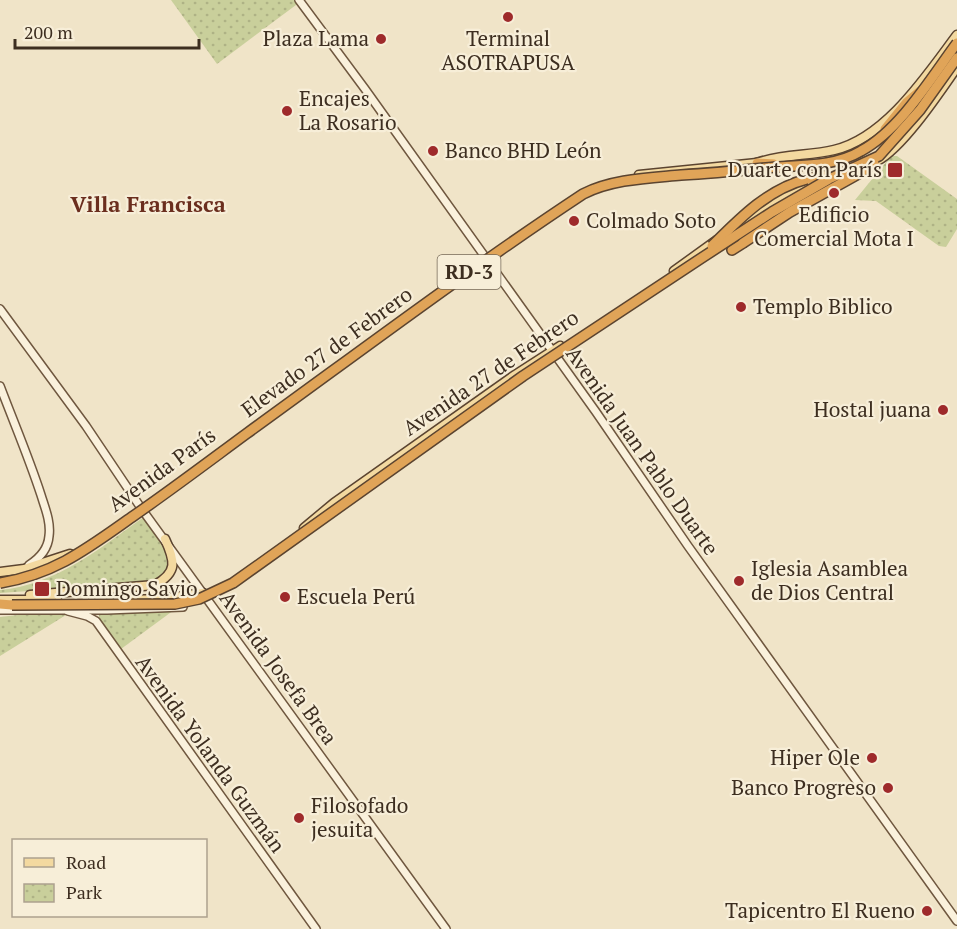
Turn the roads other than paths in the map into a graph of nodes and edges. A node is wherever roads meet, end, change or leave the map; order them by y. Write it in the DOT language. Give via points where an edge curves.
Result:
graph roads {
  1 [pos="299,0"];
  2 [pos="957,35"];
  3 [pos="957,43"];
  4 [pos="957,58"];
  5 [pos="957,68"];
  6 [pos="926,85"];
  7 [pos="879,156"];
  8 [pos="757,164"];
  9 [pos="824,176"];
  10 [pos="732,250"];
  11 [pos="485,258"];
  12 [pos="700,259"];
  13 [pos="0,309"];
  14 [pos="552,351"];
  15 [pos="0,386"];
  16 [pos="141,508"];
  17 [pos="165,539"];
  18 [pos="24,569"];
  19 [pos="0,572"];
  20 [pos="0,583"];
  21 [pos="206,596"];
  22 [pos="0,598"];
  23 [pos="0,604"];
  24 [pos="0,610"];
  25 [pos="68,611"];
  26 [pos="957,921"];
  27 [pos="316,929"];
  28 [pos="446,929"];
  1 -- 11 [label="main road, Avenida Juan Pablo Duarte"];
  2 -- 8 [label="main road, Avenida París / RD-3" via="912,94 873,131 835,150"];
  3 -- 6 [label="highway, Elevado 27 de Febrero / RD-3, bridge"];
  4 -- 7 [label="highway, bridge" via="920,110"];
  5 -- 9 [label="main road, Avenida 27 de Febrero" via="884,157 858,169"];
  6 -- 8 [label="highway, bridge" via="878,136 858,149 817,160"];
  6 -- 20 [label="highway, Elevado 27 de Febrero / RD-3, bridge" via="880,137 851,156 820,164 664,177 593,189 398,322 83,552 38,575"];
  7 -- 10 [label="highway, bridge" via="860,173"];
  7 -- 12 [label="highway, bridge" via="829,179"];
  8 -- 11 [label="main road, Avenida París / RD-3" via="653,172 604,181 574,196"];
  9 -- 12 [label="highway, bridge" via="767,196"];
  9 -- 14 [label="main road, Avenida 27 de Febrero" via="790,191"];
  11 -- 14 [label="main road, Avenida Juan Pablo Duarte"];
  11 -- 16 [label="main road, Avenida París / RD-3"];
  12 -- 23 [label="highway, bridge" via="523,376 224,588 175,604"];
  13 -- 16 [label="main road, Avenida Josefa Brea"];
  14 -- 21 [label="main road, Avenida 27 de Febrero"];
  14 -- 26 [label="main road, Avenida Juan Pablo Duarte"];
  15 -- 18 [label="main road" via="31,465 50,533 42,554"];
  16 -- 17 [label="main road, Avenida Josefa Brea"];
  16 -- 18 [label="main road, Avenida París / RD-3" via="76,552"];
  17 -- 21 [label="main road, Avenida Josefa Brea"];
  17 -- 22 [label="main road" via="173,564 166,578 154,585"];
  18 -- 19 [label="main road, Avenida París"];
  21 -- 22 [label="main road, Avenida 27 de Febrero"];
  21 -- 25 [label="main road" via="174,609"];
  21 -- 28 [label="main road, Avenida Josefa Brea"];
  24 -- 25 [label="main road"];
  25 -- 27 [label="main road, Avenida Yolanda Guzmán" via="96,621"];
}
